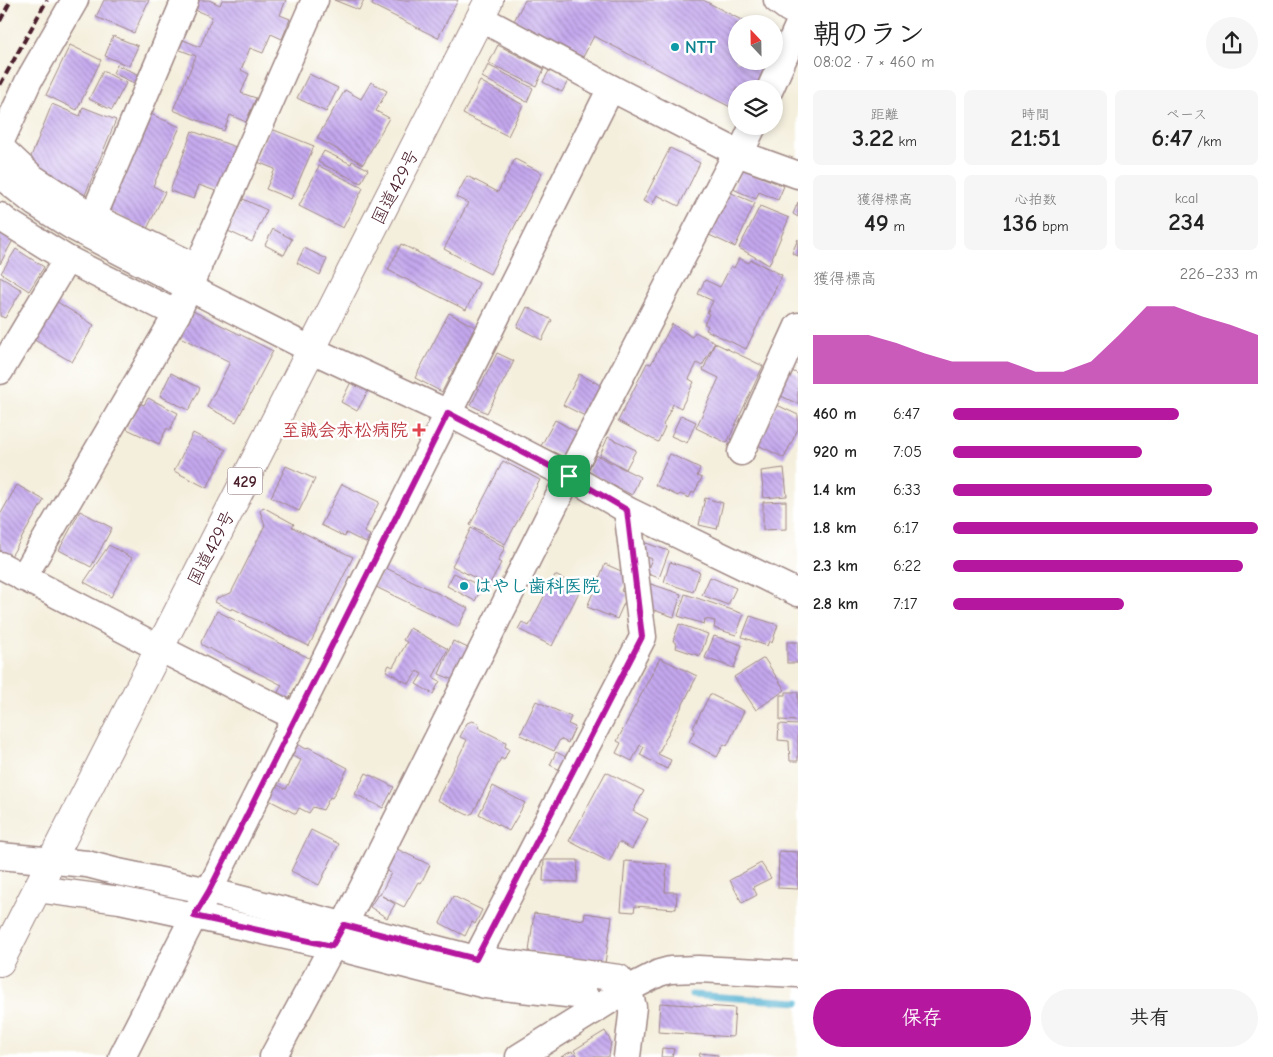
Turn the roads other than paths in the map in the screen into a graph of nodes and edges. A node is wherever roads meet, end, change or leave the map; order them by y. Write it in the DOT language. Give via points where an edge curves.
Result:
graph roads {
  1 [pos="75,0"];
  2 [pos="185,0"];
  3 [pos="316,0"];
  4 [pos="778,0"];
  5 [pos="485,9"];
  6 [pos="798,9"];
  7 [pos="798,26"];
  8 [pos="774,80"];
  9 [pos="612,88"];
  10 [pos="748,135"];
  11 [pos="0,143"];
  12 [pos="0,147"];
  13 [pos="739,153"];
  14 [pos="798,175"];
  15 [pos="1,176"];
  16 [pos="0,216"];
  17 [pos="93,217"];
  18 [pos="67,259"];
  19 [pos="194,278"];
  20 [pos="177,314"];
  21 [pos="798,326"];
  22 [pos="312,350"];
  23 [pos="0,371"];
  24 [pos="448,413"];
  25 [pos="742,452"];
  26 [pos="569,476"];
  27 [pos="627,510"];
  28 [pos="0,565"];
  29 [pos="23,578"];
  30 [pos="798,593"];
  31 [pos="159,648"];
  32 [pos="295,717"];
  33 [pos="0,856"];
  34 [pos="52,860"];
  35 [pos="37,889"];
  36 [pos="202,903"];
  37 [pos="338,936"];
  38 [pos="476,959"];
  39 [pos="0,962"];
  40 [pos="798,974"];
  41 [pos="628,988"];
  42 [pos="593,1011"];
  43 [pos="122,1057"];
  44 [pos="273,1057"];
  45 [pos="519,1057"];
  46 [pos="627,1057"];
  1 -- 11 [label="street" via="29,80"];
  2 -- 17 [label="street"];
  3 -- 19 [label="street"];
  4 -- 6 [label="street" via="789,9"];
  5 -- 9 [label="street"];
  5 -- 22 [label="highway, 国道429号 / 429"];
  7 -- 8 [label="street"];
  9 -- 13 [label="street"];
  9 -- 24 [label="street"];
  10 -- 13 [label="street"];
  12 -- 17 [label="street" via="33,178"];
  13 -- 14 [label="street"];
  13 -- 26 [label="street"];
  15 -- 19 [label="street" via="73,227"];
  16 -- 18 [label="street"];
  17 -- 19 [label="street"];
  18 -- 20 [label="street"];
  18 -- 23 [label="street"];
  19 -- 20 [label="street"];
  19 -- 22 [label="street"];
  20 -- 29 [label="street"];
  21 -- 25 [label="street"];
  22 -- 24 [label="street"];
  22 -- 31 [label="highway, 国道429号 / 429"];
  24 -- 26 [label="street"];
  24 -- 32 [label="street"];
  26 -- 27 [label="street"];
  26 -- 37 [label="street"];
  27 -- 30 [label="street"];
  27 -- 38 [label="street" via="642,637"];
  28 -- 29 [label="street"];
  29 -- 31 [label="street"];
  31 -- 32 [label="street"];
  31 -- 34 [label="highway, 国道429号 / 429"];
  32 -- 36 [label="street"];
  33 -- 34 [label="street"];
  34 -- 35 [label="highway, 国道429号 / 429"];
  34 -- 36 [label="street" via="118,872"];
  35 -- 36 [label="street" via="120,900"];
  35 -- 39 [label="highway, 国道429号 / 429"];
  36 -- 37 [label="street"];
  36 -- 43 [label="street"];
  37 -- 38 [label="street"];
  37 -- 42 [label="street" via="484,985 585,996"];
  37 -- 44 [label="street"];
  38 -- 41 [label="street" via="618,978"];
  40 -- 41 [label="street" via="682,969 659,973"];
  41 -- 42 [label="street"];
  41 -- 46 [label="street" via="633,1007"];
  42 -- 45 [label="street"];
}
